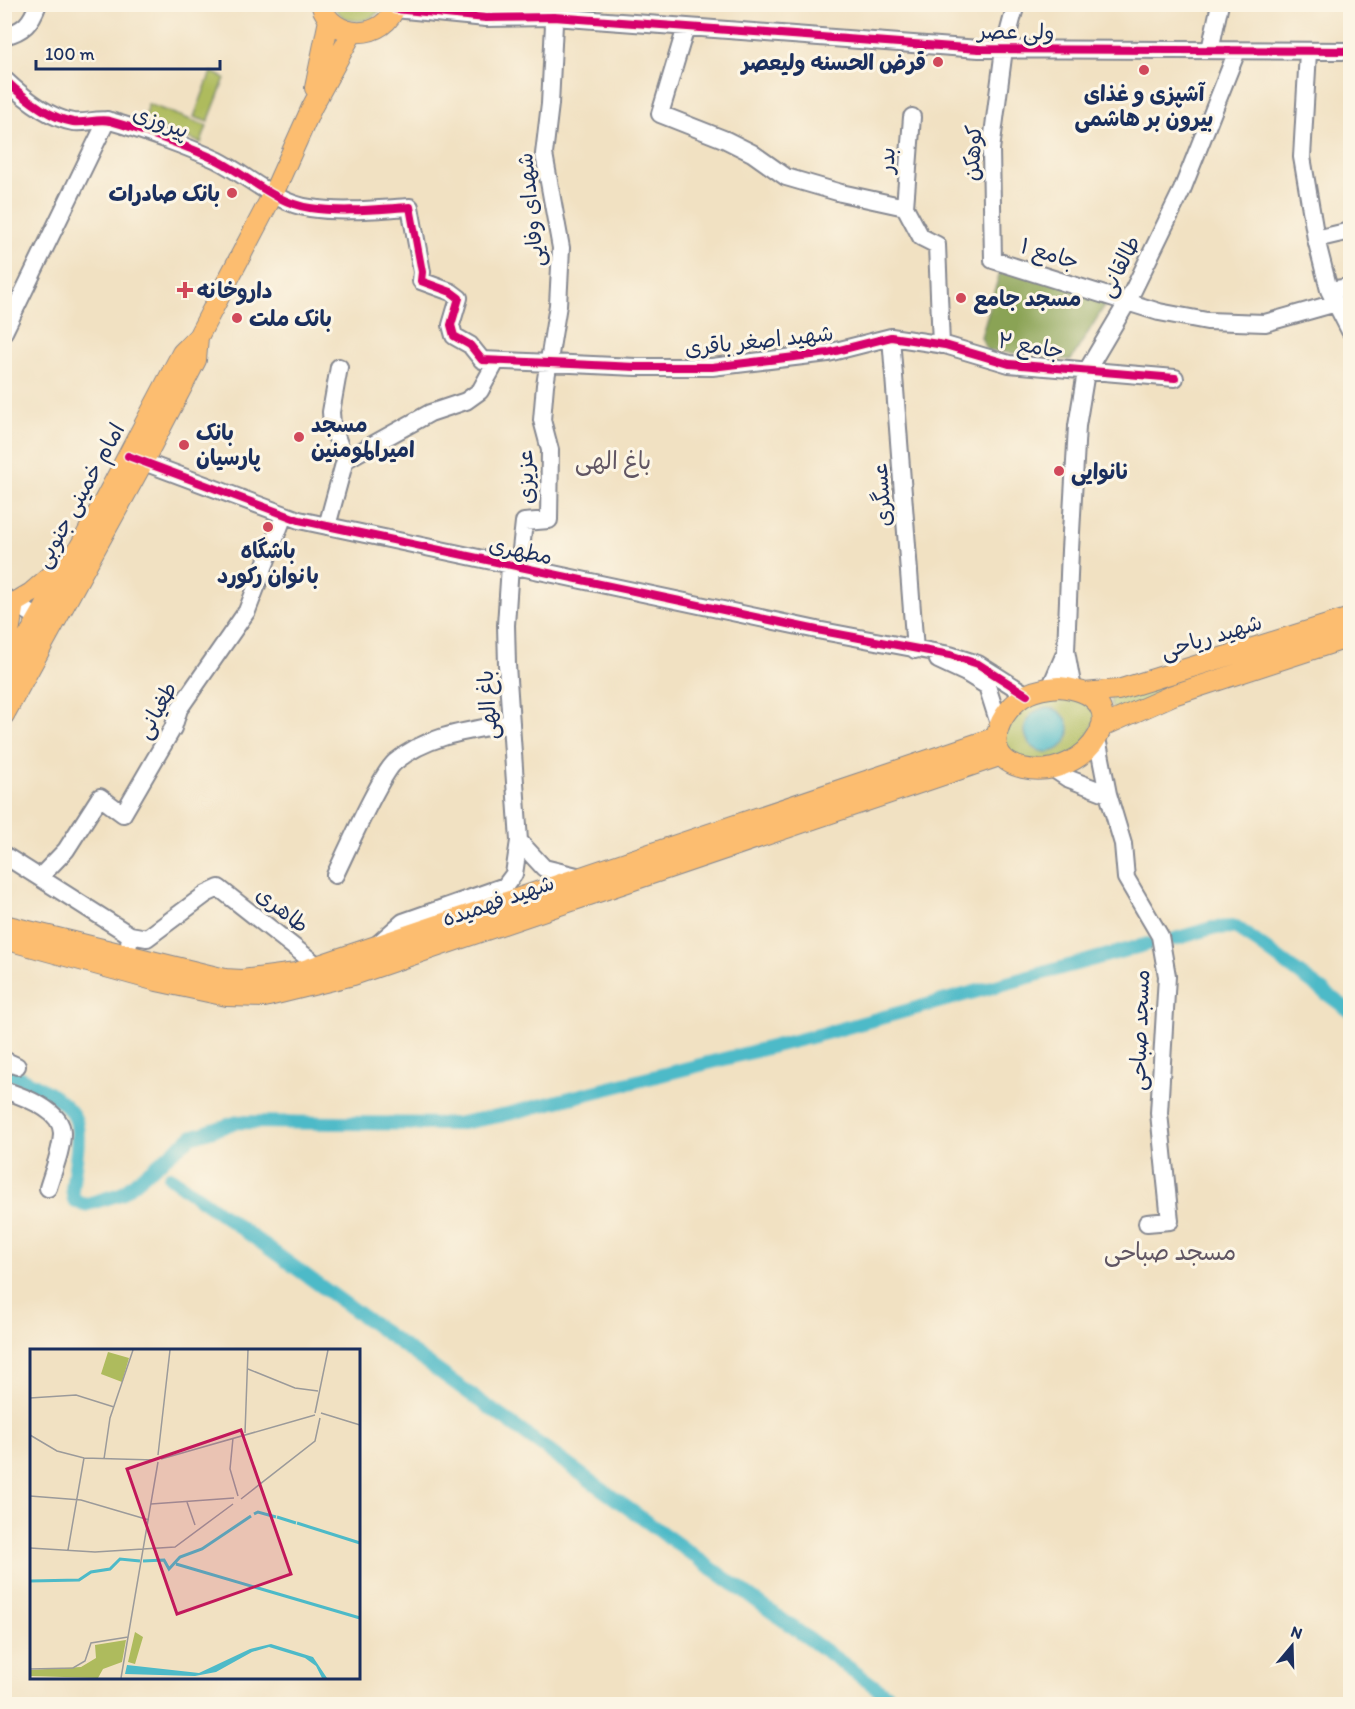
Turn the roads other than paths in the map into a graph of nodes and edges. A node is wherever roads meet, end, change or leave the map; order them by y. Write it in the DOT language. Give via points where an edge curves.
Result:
graph roads {
  1 [pos="38,4"];
  2 [pos="1016,4"];
  3 [pos="1220,4"];
  4 [pos="395,7"];
  5 [pos="558,9"];
  6 [pos="325,12"];
  7 [pos="686,27"];
  8 [pos="352,33"];
  9 [pos="4,36"];
  10 [pos="1004,50"];
  11 [pos="1210,50"];
  12 [pos="1237,51"];
  13 [pos="1350,51"];
  14 [pos="1308,52"];
  15 [pos="4,79"];
  16 [pos="312,107"];
  17 [pos="912,117"];
  18 [pos="107,120"];
  19 [pos="273,194"];
  20 [pos="905,207"];
  21 [pos="1350,231"];
  22 [pos="1316,239"];
  23 [pos="993,260"];
  24 [pos="1350,287"];
  25 [pos="1332,296"];
  26 [pos="1128,302"];
  27 [pos="1350,331"];
  28 [pos="4,332"];
  29 [pos="891,337"];
  30 [pos="941,345"];
  31 [pos="970,351"];
  32 [pos="496,362"];
  33 [pos="549,363"];
  34 [pos="339,367"];
  35 [pos="1086,372"];
  36 [pos="1175,378"];
  37 [pos="136,459"];
  38 [pos="345,460"];
  39 [pos="284,515"];
  40 [pos="327,526"];
  41 [pos="82,543"];
  42 [pos="515,567"];
  43 [pos="9,600"];
  44 [pos="1350,618"];
  45 [pos="46,622"];
  46 [pos="1350,637"];
  47 [pos="915,650"];
  48 [pos="1066,651"];
  49 [pos="4,662"];
  50 [pos="4,679"];
  51 [pos="1050,688"];
  52 [pos="1079,691"];
  53 [pos="1027,695"];
  54 [pos="4,715"];
  55 [pos="511,723"];
  56 [pos="1099,733"];
  57 [pos="998,740"];
  58 [pos="1052,768"];
  59 [pos="1108,794"];
  60 [pos="519,841"];
  61 [pos="4,855"];
  62 [pos="335,875"];
  63 [pos="40,877"];
  64 [pos="581,877"];
  65 [pos="4,925"];
  66 [pos="4,939"];
  67 [pos="128,945"];
  68 [pos="373,948"];
  69 [pos="318,966"];
  70 [pos="4,1090"];
  71 [pos="48,1188"];
  72 [pos="1147,1223"];
  1 -- 9 [label="street" via="32,21 19,33"];
  2 -- 10 [label="street, کوهکن"];
  3 -- 11 [label="street"];
  4 -- 5 [label="street, ولی عصر" via="486,18"];
  4 -- 8 [label="main road" via="378,28"];
  5 -- 7 [label="street, ولی عصر"];
  5 -- 33 [label="street, شهدای وفایی" via="544,154 561,248"];
  6 -- 8 [label="main road" via="335,26"];
  6 -- 16 [label="main road"];
  7 -- 10 [label="street, ولی عصر"];
  7 -- 20 [label="street" via="660,114 726,140 786,177"];
  8 -- 16 [label="main road"];
  10 -- 11 [label="street, ولی عصر"];
  10 -- 23 [label="street, کوهکن" via="992,150"];
  11 -- 12 [label="street, ولی عصر"];
  12 -- 14 [label="street, ولی عصر"];
  12 -- 26 [label="street, طالقانی" via="1182,190"];
  13 -- 14 [label="street, ولی عصر"];
  14 -- 22 [label="street" via="1302,157"];
  15 -- 18 [label="street, پیروزی" via="19,93 63,119 86,123"];
  16 -- 19 [label="main road, امام خمینی جنوبی"];
  17 -- 20 [label="street, بدر"];
  18 -- 19 [label="street, پیروزی" via="216,160"];
  18 -- 28 [label="street"];
  19 -- 32 [label="street, پیروزی" via="308,208 410,207 421,280 459,298 451,325 454,336 470,345 482,360"];
  19 -- 37 [label="main road, امام خمینی جنوبی" via="198,337 182,353"];
  20 -- 30 [label="street" via="921,237 937,245"];
  21 -- 22 [label="street"];
  22 -- 25 [label="street"];
  23 -- 26 [label="street, جامع ۱"];
  24 -- 25 [label="street, جامع ۱"];
  25 -- 26 [label="street, جامع ۱" via="1265,323 1207,321"];
  25 -- 27 [label="street"];
  26 -- 35 [label="street, طالقانی"];
  29 -- 30 [label="street, شهید اصغر باقری"];
  29 -- 33 [label="street, شهید اصغر باقری" via="828,353 712,367"];
  29 -- 47 [label="street, عسگری"];
  30 -- 31 [label="street, شهید اصغر باقری"];
  31 -- 35 [label="street, جامع ۲" via="1009,364"];
  32 -- 33 [label="street, شهید اصغر باقری"];
  32 -- 38 [label="street" via="480,391 466,401 430,413"];
  33 -- 42 [label="street, عزیزی" via="542,420 550,450 549,520 524,522"];
  34 -- 38 [label="street" via="331,412"];
  35 -- 36 [label="street, جامع ۲"];
  35 -- 48 [label="street, طالقانی" via="1077,426"];
  37 -- 39 [label="street, مطهری"];
  37 -- 41 [label="main road, امام خمینی جنوبی"];
  37 -- 45 [label="main road, امام خمینی جنوبی"];
  38 -- 40 [label="street"];
  39 -- 40 [label="street, مطهری"];
  39 -- 63 [label="street, طغیانی" via="247,611 179,709 173,728 123,814 100,797 66,850"];
  40 -- 42 [label="street, مطهری"];
  41 -- 43 [label="main road" via="52,577"];
  41 -- 45 [label="main road, امام خمینی جنوبی"];
  42 -- 47 [label="street, مطهری"];
  42 -- 55 [label="street, باغ الهی" via="506,625"];
  43 -- 45 [label="street"];
  43 -- 49 [label="main road"];
  44 -- 52 [label="main road, شهید ریاحی" via="1118,690"];
  45 -- 50 [label="main road, امام خمینی جنوبی"];
  45 -- 54 [label="main road, امام خمینی جنوبی"];
  46 -- 56 [label="main road, شهید ریاحی" via="1173,695"];
  47 -- 53 [label="street" via="978,664"];
  47 -- 57 [label="street" via="987,686"];
  48 -- 51 [label="street"];
  48 -- 52 [label="street"];
  51 -- 52 [label="main road"];
  51 -- 53 [label="main road"];
  52 -- 56 [label="main road" via="1100,706"];
  53 -- 57 [label="main road" via="1011,710"];
  55 -- 60 [label="street, باغ الهی"];
  55 -- 62 [label="street" via="417,746 393,763"];
  56 -- 58 [label="main road" via="1085,754"];
  56 -- 59 [label="street"];
  57 -- 58 [label="main road" via="1011,765 1033,770"];
  57 -- 64 [label="main road, شهید فهمیده"];
  57 -- 66 [label="main road, شهید فهمیده" via="353,975 264,997 227,996 157,981"];
  58 -- 59 [label="street"];
  59 -- 72 [label="street, مسجد صباحی" via="1123,844 1125,878 1160,936 1168,985 1159,1113 1170,1221"];
  60 -- 64 [label="street" via="544,868"];
  60 -- 68 [label="street, باغ الهی" via="514,874 505,886 403,922"];
  61 -- 63 [label="street"];
  63 -- 67 [label="street"];
  64 -- 68 [label="main road, شهید فهمیده"];
  65 -- 67 [label="main road, شهید فهمیده"];
  67 -- 69 [label="main road, شهید فهمیده" via="216,977 242,980"];
  67 -- 69 [label="street, طاهری" via="147,938 219,888"];
  68 -- 69 [label="main road, شهید فهمیده"];
  70 -- 71 [label="street" via="20,1095 57,1118 62,1132"];
}
